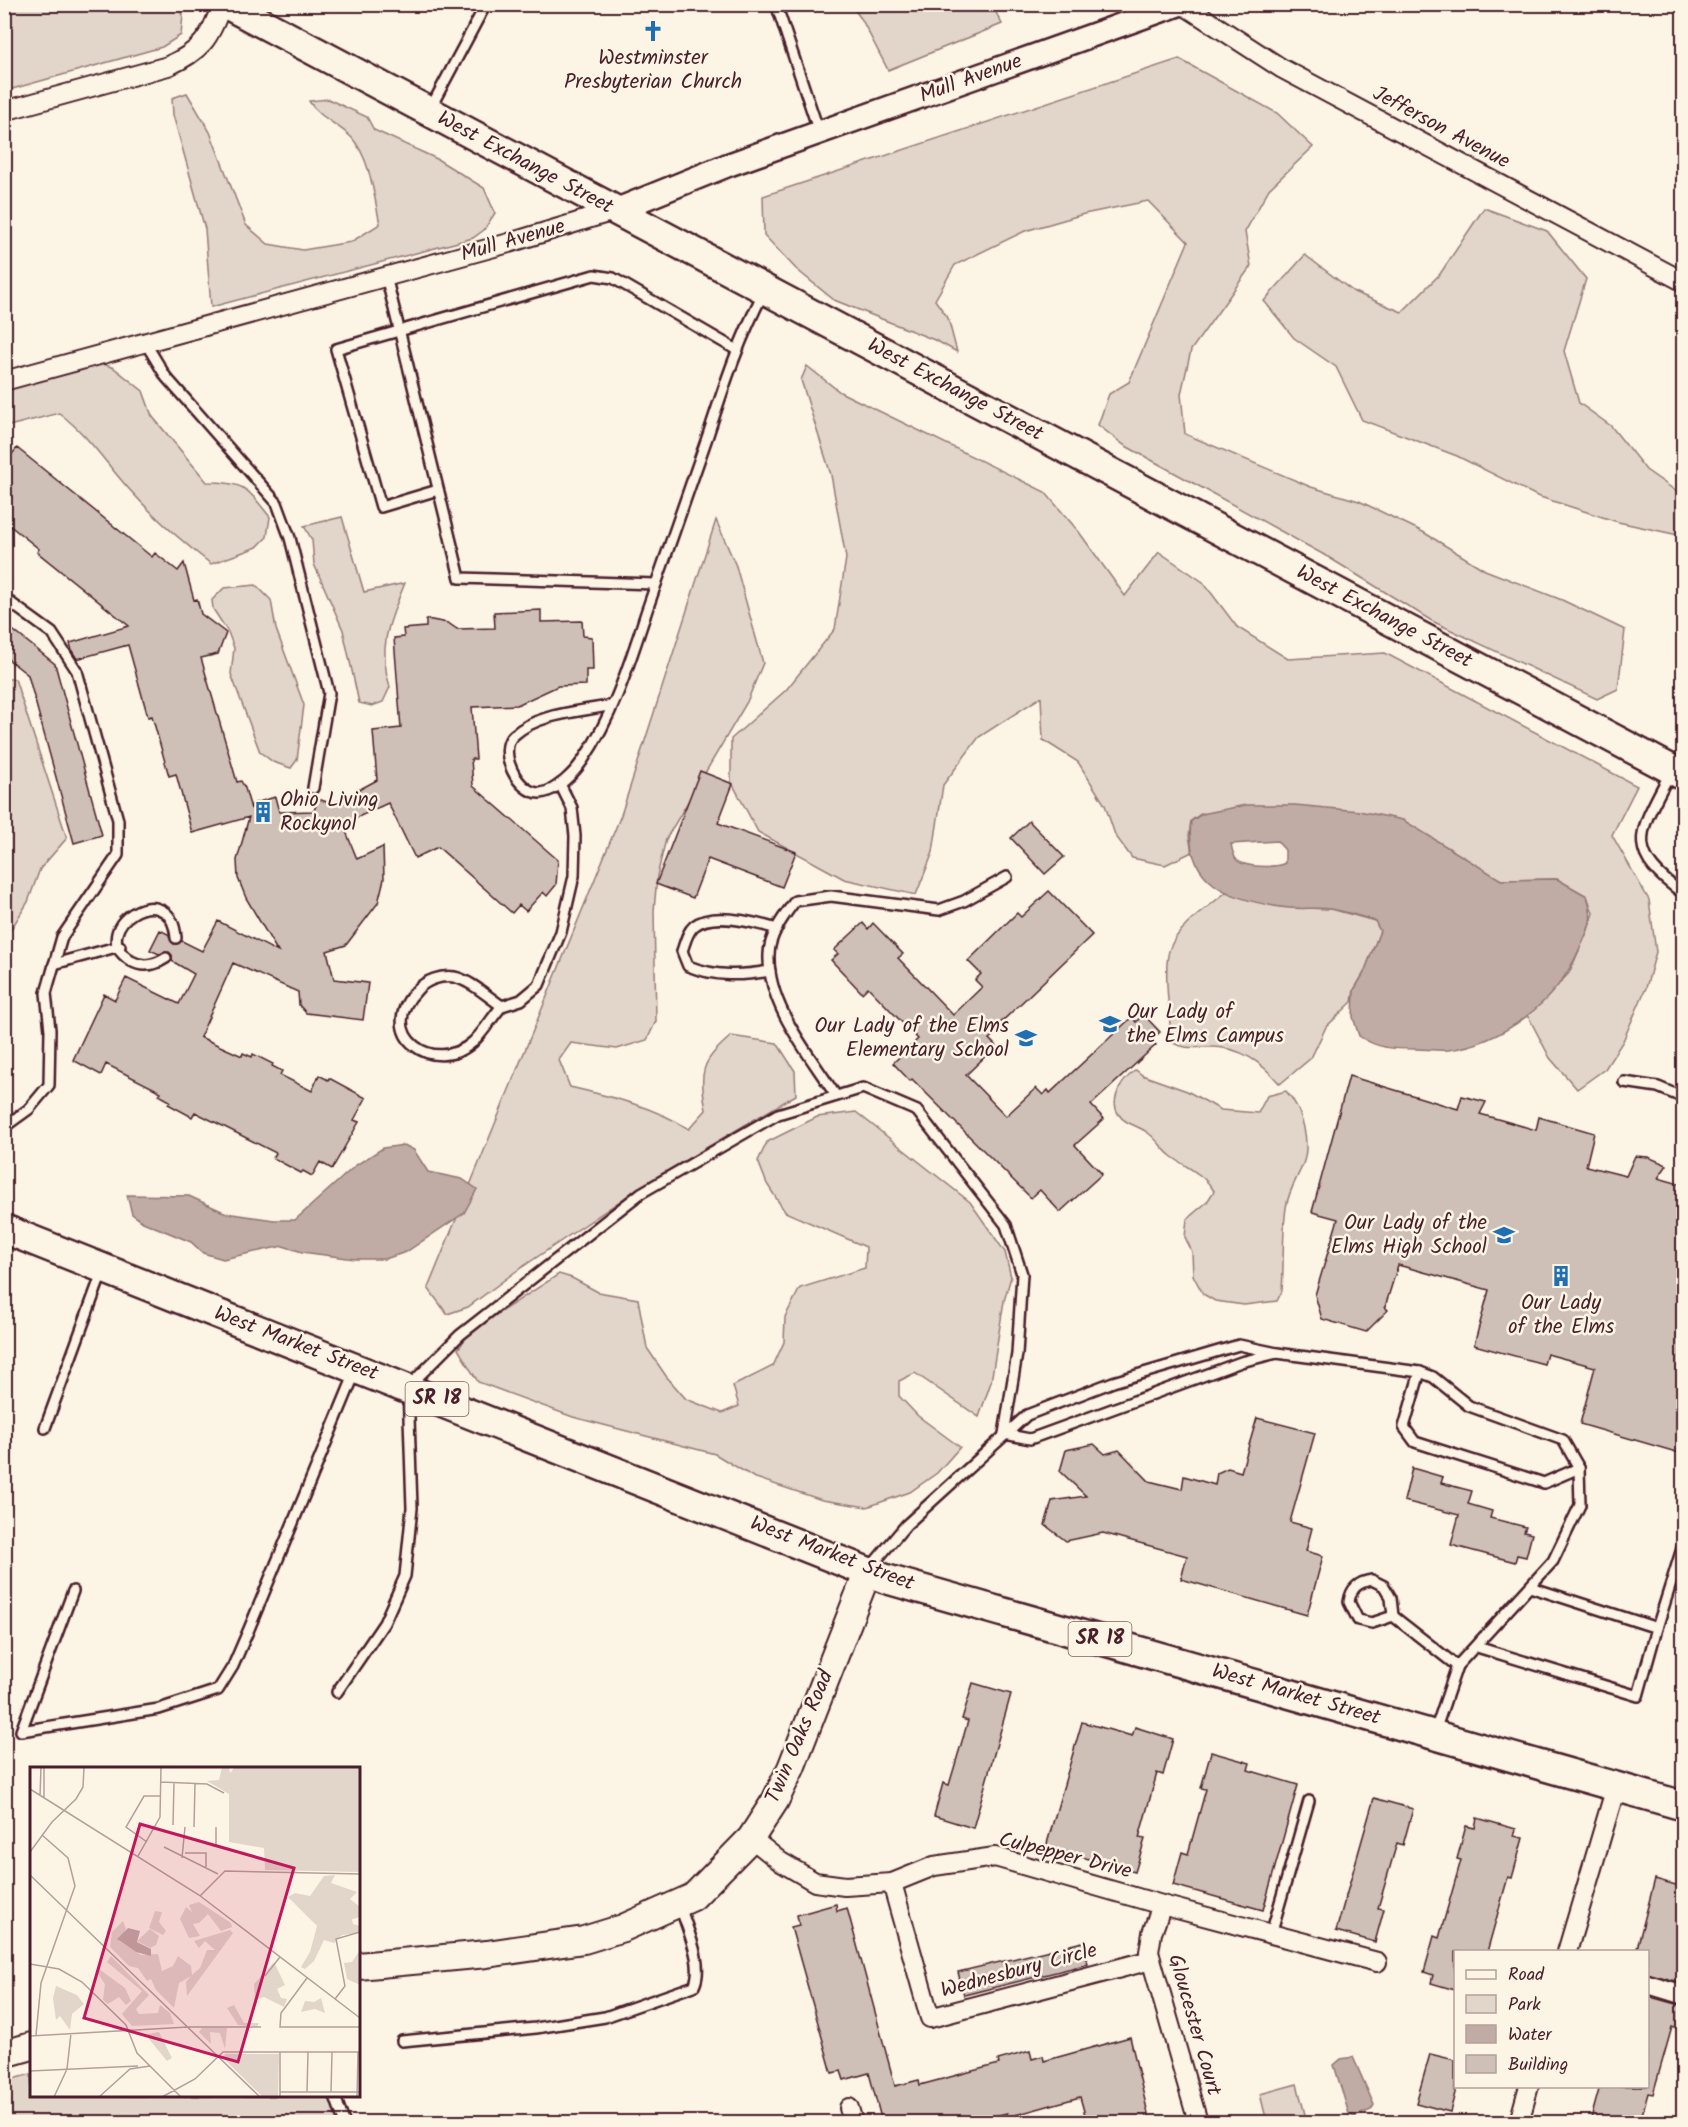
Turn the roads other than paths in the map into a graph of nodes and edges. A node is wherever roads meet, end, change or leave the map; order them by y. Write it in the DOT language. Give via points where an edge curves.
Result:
graph roads {
  1 [pos="224,4"];
  2 [pos="486,4"];
  3 [pos="776,4"];
  4 [pos="1181,4"];
  5 [pos="4,111"];
  6 [pos="428,111"];
  7 [pos="819,132"];
  8 [pos="614,211"];
  9 [pos="386,276"];
  10 [pos="1683,282"];
  11 [pos="765,290"];
  12 [pos="400,331"];
  13 [pos="145,342"];
  14 [pos="737,350"];
  15 [pos="4,381"];
  16 [pos="438,490"];
  17 [pos="656,584"];
  18 [pos="4,598"];
  19 [pos="612,705"];
  20 [pos="1678,773"];
  21 [pos="560,784"];
  22 [pos="313,788"];
  23 [pos="1007,877"];
  24 [pos="1683,894"];
  25 [pos="777,929"];
  26 [pos="176,938"];
  27 [pos="120,946"];
  28 [pos="166,958"];
  29 [pos="54,964"];
  30 [pos="770,971"];
  31 [pos="502,1006"];
  32 [pos="1624,1082"];
  33 [pos="836,1096"];
  34 [pos="1683,1098"];
  35 [pos="4,1127"];
  36 [pos="5,1230"];
  37 [pos="104,1268"];
  38 [pos="1277,1353"];
  39 [pos="357,1368"];
  40 [pos="1420,1372"];
  41 [pos="408,1388"];
  42 [pos="45,1428"];
  43 [pos="1004,1434"];
  44 [pos="1579,1468"];
  45 [pos="1683,1542"];
  46 [pos="868,1571"];
  47 [pos="1530,1587"];
  48 [pos="74,1591"];
  49 [pos="1393,1616"];
  50 [pos="1658,1628"];
  51 [pos="1477,1647"];
  52 [pos="1457,1666"];
  53 [pos="337,1692"];
  54 [pos="1433,1734"];
  55 [pos="1616,1787"];
  56 [pos="1309,1801"];
  57 [pos="1683,1806"];
  58 [pos="751,1838"];
  59 [pos="892,1883"];
  60 [pos="679,1903"];
  61 [pos="1162,1905"];
  62 [pos="1271,1934"];
  63 [pos="1568,1950"];
  64 [pos="1151,1960"];
  65 [pos="1377,1962"];
  66 [pos="360,1966"];
  67 [pos="1649,1985"];
  68 [pos="1683,1995"];
  69 [pos="402,2041"];
  70 [pos="30,2047"];
  71 [pos="4,2054"];
  72 [pos="1528,2088"];
  73 [pos="335,2097"];
  74 [pos="344,2122"];
  75 [pos="1198,2122"];
  76 [pos="1519,2122"];
  1 -- 5 [label="street" via="209,36 189,56 168,66"];
  1 -- 6 [label="main road, West Exchange Street"];
  2 -- 6 [label="lane"];
  3 -- 7 [label="lane"];
  4 -- 7 [label="street, Mull Avenue"];
  4 -- 10 [label="street, Jefferson Avenue" via="1281,69"];
  6 -- 8 [label="main road, West Exchange Street"];
  7 -- 8 [label="street, Mull Avenue"];
  8 -- 9 [label="street, Mull Avenue"];
  8 -- 11 [label="main road, West Exchange Street"];
  9 -- 12 [label="lane"];
  9 -- 13 [label="street, Mull Avenue"];
  11 -- 14 [label="lane"];
  11 -- 20 [label="main road, West Exchange Street"];
  12 -- 14 [label="lane" via="594,275 613,278"];
  12 -- 16 [label="lane"];
  12 -- 16 [label="lane" via="336,349 381,507"];
  13 -- 15 [label="street, Mull Avenue"];
  13 -- 22 [label="lane" via="166,377 277,503 290,538 329,693"];
  14 -- 17 [label="lane"];
  16 -- 17 [label="lane" via="460,578"];
  17 -- 19 [label="lane"];
  18 -- 29 [label="lane" via="52,633 77,671 118,820 118,855 62,937"];
  19 -- 21 [label="lane" via="583,760"];
  19 -- 21 [label="lane" via="530,723 511,736 507,750 519,781 541,793"];
  20 -- 24 [label="lane" via="1641,830 1652,868"];
  21 -- 31 [label="lane" via="572,808 575,836 574,876 561,932 539,985 520,1000"];
  23 -- 25 [label="lane" via="939,910 831,896 795,901"];
  25 -- 30 [label="lane" via="768,953"];
  25 -- 30 [label="lane" via="715,920 695,925 682,951 688,966 702,971 744,976"];
  26 -- 27 [label="lane" via="167,915 140,908 124,919 118,937"];
  27 -- 28 [label="lane" via="124,955 140,964"];
  27 -- 29 [label="lane"];
  29 -- 35 [label="lane" via="46,993 49,1085 29,1109"];
  30 -- 33 [label="lane" via="790,1025"];
  31 -- 31 [label="lane" via="456,977 429,980 408,999 402,1016 403,1033 412,1045 427,1053 451,1053 474,1041"];
  32 -- 34 [label="lane" via="1658,1087"];
  33 -- 41 [label="lane" via="778,1114 641,1193 460,1335"];
  33 -- 43 [label="lane" via="863,1088 917,1111 1006,1225 1022,1274 1017,1354"];
  36 -- 37 [label="main road, West Market Street / SR 18"];
  37 -- 39 [label="main road, West Market Street / SR 18"];
  37 -- 42 [label="lane"];
  38 -- 40 [label="lane"];
  38 -- 43 [label="lane" via="1241,1362 1030,1439"];
  38 -- 43 [label="lane" via="1239,1345 1197,1357 1054,1404 1027,1415"];
  39 -- 41 [label="main road, West Market Street / SR 18"];
  39 -- 48 [label="lane" via="249,1629 218,1690 159,1709 21,1731"];
  40 -- 44 [label="lane" via="1433,1377 1468,1406 1563,1440"];
  40 -- 44 [label="lane" via="1404,1427 1415,1442 1544,1483"];
  41 -- 46 [label="main road, West Market Street / SR 18"];
  41 -- 53 [label="lane" via="412,1508 405,1576 384,1623"];
  43 -- 46 [label="lane" via="906,1525"];
  44 -- 47 [label="lane" via="1580,1505 1553,1561"];
  45 -- 50 [label="lane"];
  46 -- 54 [label="main road, West Market Street / SR 18"];
  46 -- 58 [label="main road, Twin Oaks Road" via="791,1768"];
  47 -- 50 [label="lane"];
  47 -- 51 [label="lane"];
  49 -- 49 [label="lane" via="1391,1598 1384,1586 1372,1580 1353,1588 1349,1602 1358,1620 1372,1623"];
  49 -- 52 [label="lane"];
  50 -- 51 [label="lane" via="1638,1696"];
  51 -- 52 [label="lane"];
  52 -- 54 [label="lane"];
  54 -- 55 [label="main road, West Market Street / SR 18"];
  55 -- 57 [label="main road, West Market Street / SR 18"];
  55 -- 63 [label="street"];
  56 -- 62 [label="lane"];
  58 -- 59 [label="street, Culpepper Drive" via="815,1882 845,1886"];
  58 -- 60 [label="main road, Twin Oaks Road" via="693,1897"];
  59 -- 61 [label="street, Culpepper Drive" via="934,1866 995,1857"];
  59 -- 64 [label="street, Wednesbury Circle" via="930,2018"];
  60 -- 66 [label="main road, Twin Oaks Road" via="584,1940"];
  60 -- 69 [label="lane" via="696,1962 694,1986 605,2017"];
  61 -- 62 [label="street, Culpepper Drive"];
  61 -- 64 [label="street, Gloucester Court" via="1152,1933"];
  62 -- 65 [label="street, Culpepper Drive"];
  64 -- 75 [label="street, Gloucester Court"];
  67 -- 68 [label="street"];
  70 -- 71 [label="main road"];
  72 -- 76 [label="street"];
  73 -- 74 [label="lane"];
}
